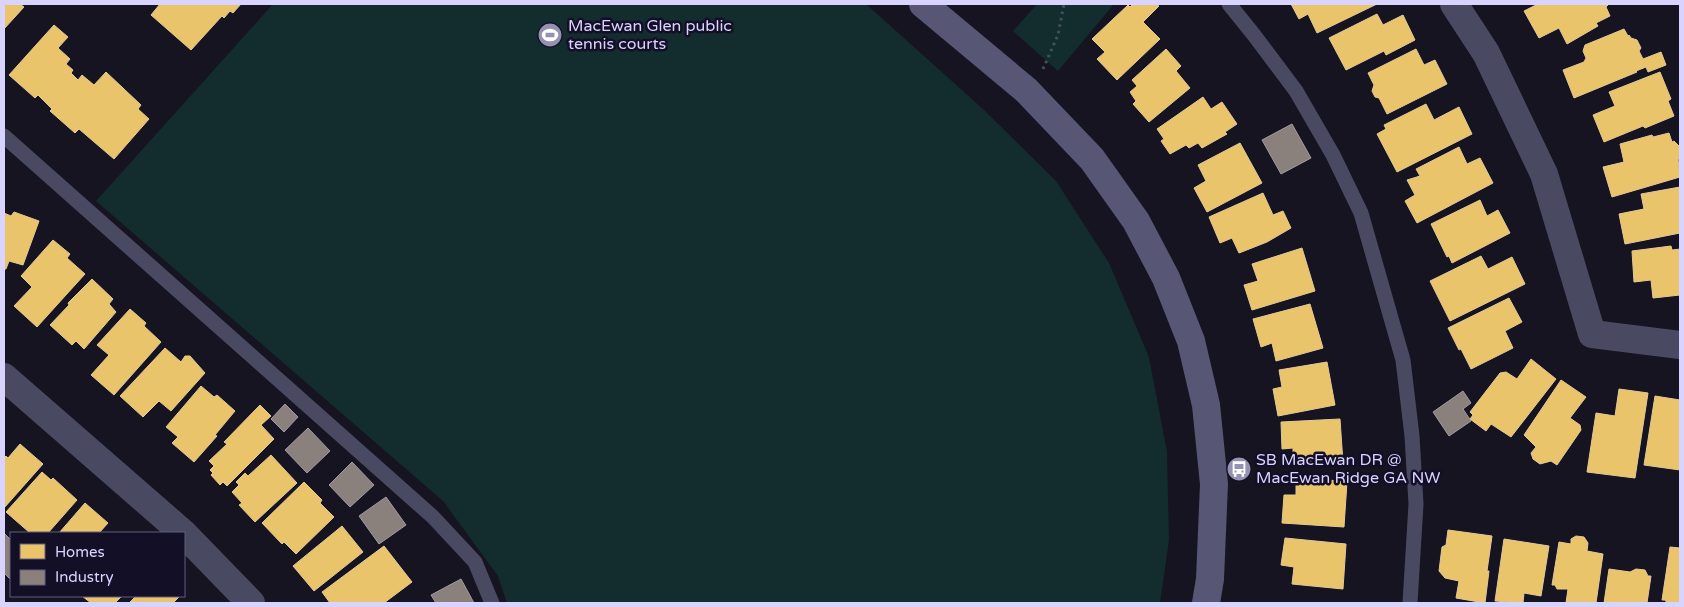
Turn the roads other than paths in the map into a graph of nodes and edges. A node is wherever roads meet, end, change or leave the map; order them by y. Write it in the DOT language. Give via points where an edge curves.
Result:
graph roads {
  1 [pos="923,4"];
  2 [pos="1229,4"];
  3 [pos="1454,4"];
  4 [pos="4,136"];
  5 [pos="1680,345"];
  6 [pos="4,377"];
  7 [pos="181,532"];
  8 [pos="185,536"];
  9 [pos="251,603"];
  10 [pos="492,603"];
  11 [pos="1206,603"];
  12 [pos="1410,603"];
  1 -- 11 [label="street" via="1026,90 1092,159 1136,221 1166,278 1191,341 1206,404 1214,484"];
  2 -- 12 [label="lane" via="1296,92 1333,155 1361,213 1403,360 1416,504"];
  3 -- 5 [label="street" via="1486,53 1544,174 1592,334"];
  4 -- 10 [label="lane" via="432,517 475,562"];
  6 -- 7 [label="street"];
  8 -- 9 [label="street"];
}
